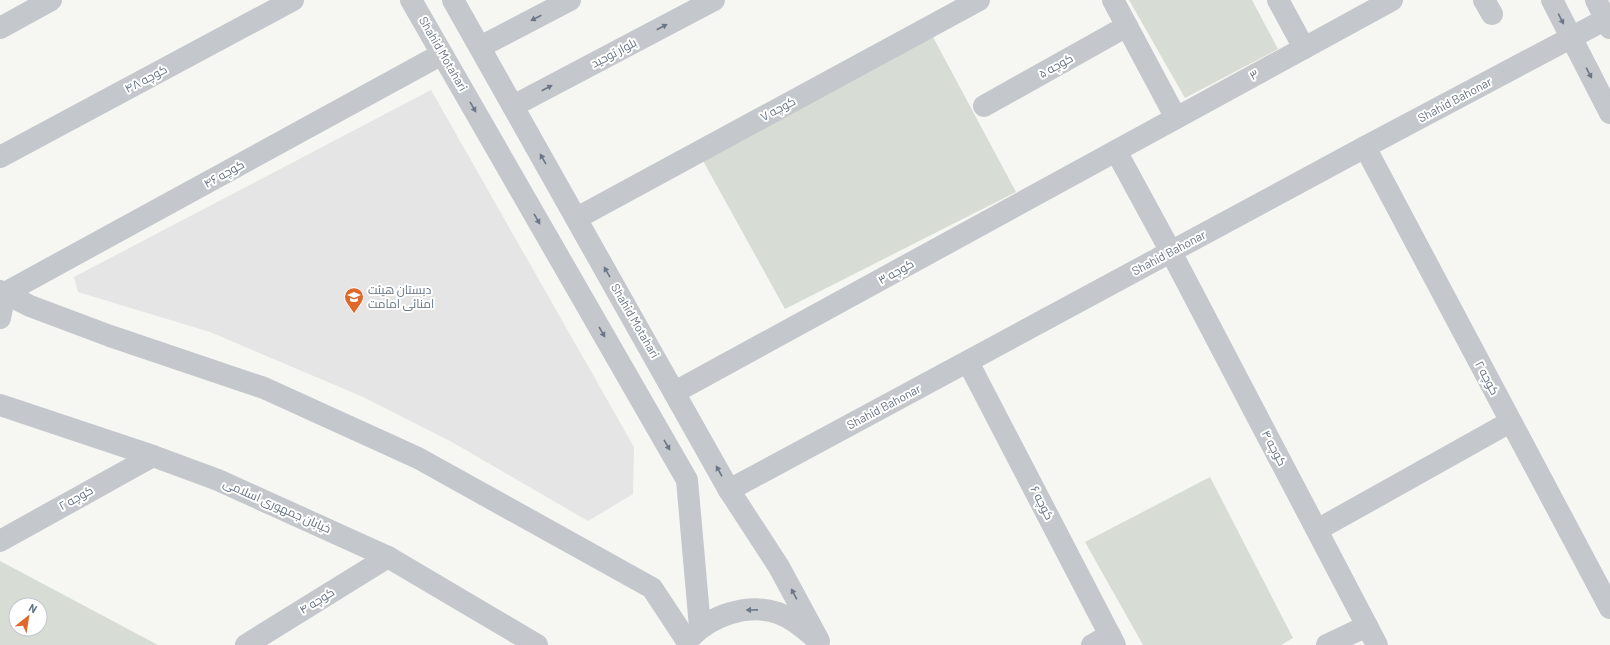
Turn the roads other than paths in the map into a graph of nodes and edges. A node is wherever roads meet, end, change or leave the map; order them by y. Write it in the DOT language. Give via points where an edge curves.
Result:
graph roads {
  1 [pos="51,0"];
  2 [pos="293,0"];
  3 [pos="412,0"];
  4 [pos="453,0"];
  5 [pos="570,0"];
  6 [pos="714,0"];
  7 [pos="979,0"];
  8 [pos="1113,0"];
  9 [pos="1278,0"];
  10 [pos="1392,0"];
  11 [pos="1552,0"];
  12 [pos="1596,0"];
  13 [pos="1609,22"];
  14 [pos="1127,26"];
  15 [pos="0,28"];
  16 [pos="1571,38"];
  17 [pos="480,47"];
  18 [pos="1304,48"];
  19 [pos="442,54"];
  20 [pos="513,106"];
  21 [pos="984,106"];
  22 [pos="1610,113"];
  23 [pos="1176,118"];
  24 [pos="1365,147"];
  25 [pos="1116,151"];
  26 [pos="0,157"];
  27 [pos="576,218"];
  28 [pos="1171,252"];
  29 [pos="2,292"];
  30 [pos="0,318"];
  31 [pos="968,362"];
  32 [pos="675,392"];
  33 [pos="0,405"];
  34 [pos="1510,422"];
  35 [pos="153,456"];
  36 [pos="729,490"];
  37 [pos="1317,530"];
  38 [pos="0,541"];
  39 [pos="388,557"];
  40 [pos="1610,608"];
  41 [pos="1367,626"];
  42 [pos="690,638"];
  43 [pos="1106,642"];
  44 [pos="820,643"];
  45 [pos="246,645"];
  46 [pos="537,645"];
  47 [pos="1327,645"];
  48 [pos="1377,645"];
  1 -- 15 [label="street"];
  2 -- 26 [label="street, کوچه ۴۸"];
  3 -- 19 [label="street, Shahid Motahari"];
  4 -- 17 [label="street, Shahid Motahari"];
  5 -- 17 [label="street, one-way"];
  20 -- 6 [label="street, بلوار توحید, one-way"];
  7 -- 27 [label="street, کوچه ۷"];
  8 -- 14 [label="street"];
  9 -- 18 [label="street"];
  10 -- 18 [label="street, ۳"];
  11 -- 16 [label="street, one-way"];
  12 -- 13 [label="street"];
  13 -- 16 [label="street, Shahid Bahonar"];
  14 -- 21 [label="street, کوچه ۵"];
  14 -- 23 [label="street"];
  16 -- 22 [label="street, one-way"];
  16 -- 24 [label="street, Shahid Bahonar"];
  17 -- 20 [label="street, Shahid Motahari"];
  18 -- 23 [label="street, ۳"];
  19 -- 29 [label="street, کوچه ۴۶"];
  19 -- 42 [label="street, Shahid Motahari, one-way" via="687,480"];
  27 -- 20 [label="street, Shahid Motahari, one-way"];
  23 -- 25 [label="street, ۳"];
  24 -- 28 [label="street, Shahid Bahonar"];
  24 -- 34 [label="street, کوچه ۲"];
  25 -- 28 [label="street, کوچه ۴"];
  25 -- 32 [label="street, کوچه ۳"];
  32 -- 27 [label="street, Shahid Motahari, one-way"];
  28 -- 31 [label="street, Shahid Bahonar"];
  28 -- 37 [label="street, کوچه ۴"];
  29 -- 30 [label="street"];
  29 -- 42 [label="street" via="30,306 110,336 264,388 418,458 652,588"];
  31 -- 36 [label="street, Shahid Bahonar"];
  31 -- 43 [label="street, کوچه ۶"];
  36 -- 32 [label="street, Shahid Motahari, one-way"];
  33 -- 35 [label="street, خیابان جمهوری اسلامی"];
  34 -- 37 [label="street"];
  34 -- 40 [label="street, کوچه ۲"];
  35 -- 38 [label="street, کوچه ۲"];
  35 -- 39 [label="street, خیابان جمهوری اسلامی" via="218,480"];
  44 -- 36 [label="street, Shahid Motahari, one-way" via="779,567"];
  37 -- 41 [label="street, کوچه ۴"];
  39 -- 45 [label="street, کوچه ۴"];
  39 -- 46 [label="street, خیابان جمهوری اسلامی"];
  41 -- 47 [label="street"];
  41 -- 48 [label="street, کوچه ۴"];
  44 -- 42 [label="street, one-way" via="800,624 778,613 753,609 728,613"];
}
